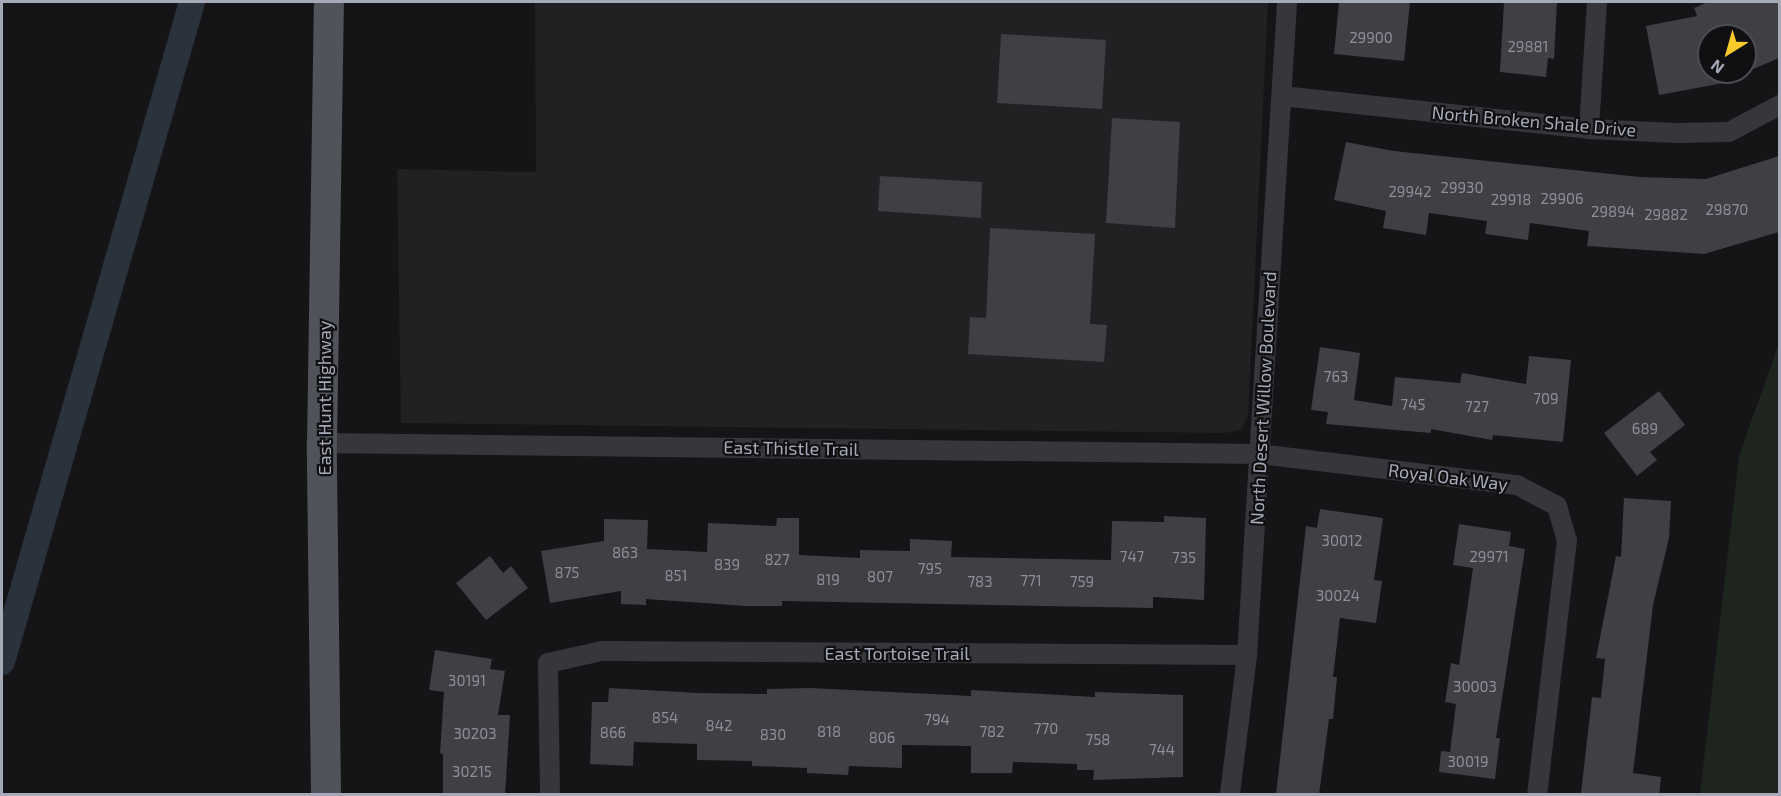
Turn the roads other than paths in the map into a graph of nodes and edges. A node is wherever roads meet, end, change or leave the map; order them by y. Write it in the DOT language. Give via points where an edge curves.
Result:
graph roads {
  1 [pos="329,2"];
  2 [pos="1287,2"];
  3 [pos="1597,2"];
  4 [pos="1282,96"];
  5 [pos="1779,105"];
  6 [pos="1589,129"];
  7 [pos="322,443"];
  8 [pos="1260,454"];
  9 [pos="1247,655"];
  10 [pos="326,795"];
  11 [pos="550,795"];
  12 [pos="1230,795"];
  13 [pos="1537,795"];
  1 -- 7 [label="main road, East Hunt Highway"];
  2 -- 4 [label="street, North Desert Willow Boulevard"];
  3 -- 6 [label="street"];
  4 -- 6 [label="street, North Broken Shale Drive"];
  4 -- 8 [label="street, North Desert Willow Boulevard"];
  5 -- 6 [label="street, North Broken Shale Drive" via="1729,132"];
  7 -- 8 [label="street, East Thistle Trail"];
  7 -- 10 [label="main road, East Hunt Highway"];
  8 -- 9 [label="street, North Desert Willow Boulevard"];
  8 -- 13 [label="street, Royal Oak Way" via="1517,485 1557,506 1567,540"];
  9 -- 11 [label="street, East Tortoise Trail" via="602,651 548,663"];
  9 -- 12 [label="street, North Desert Willow Boulevard"];
}
